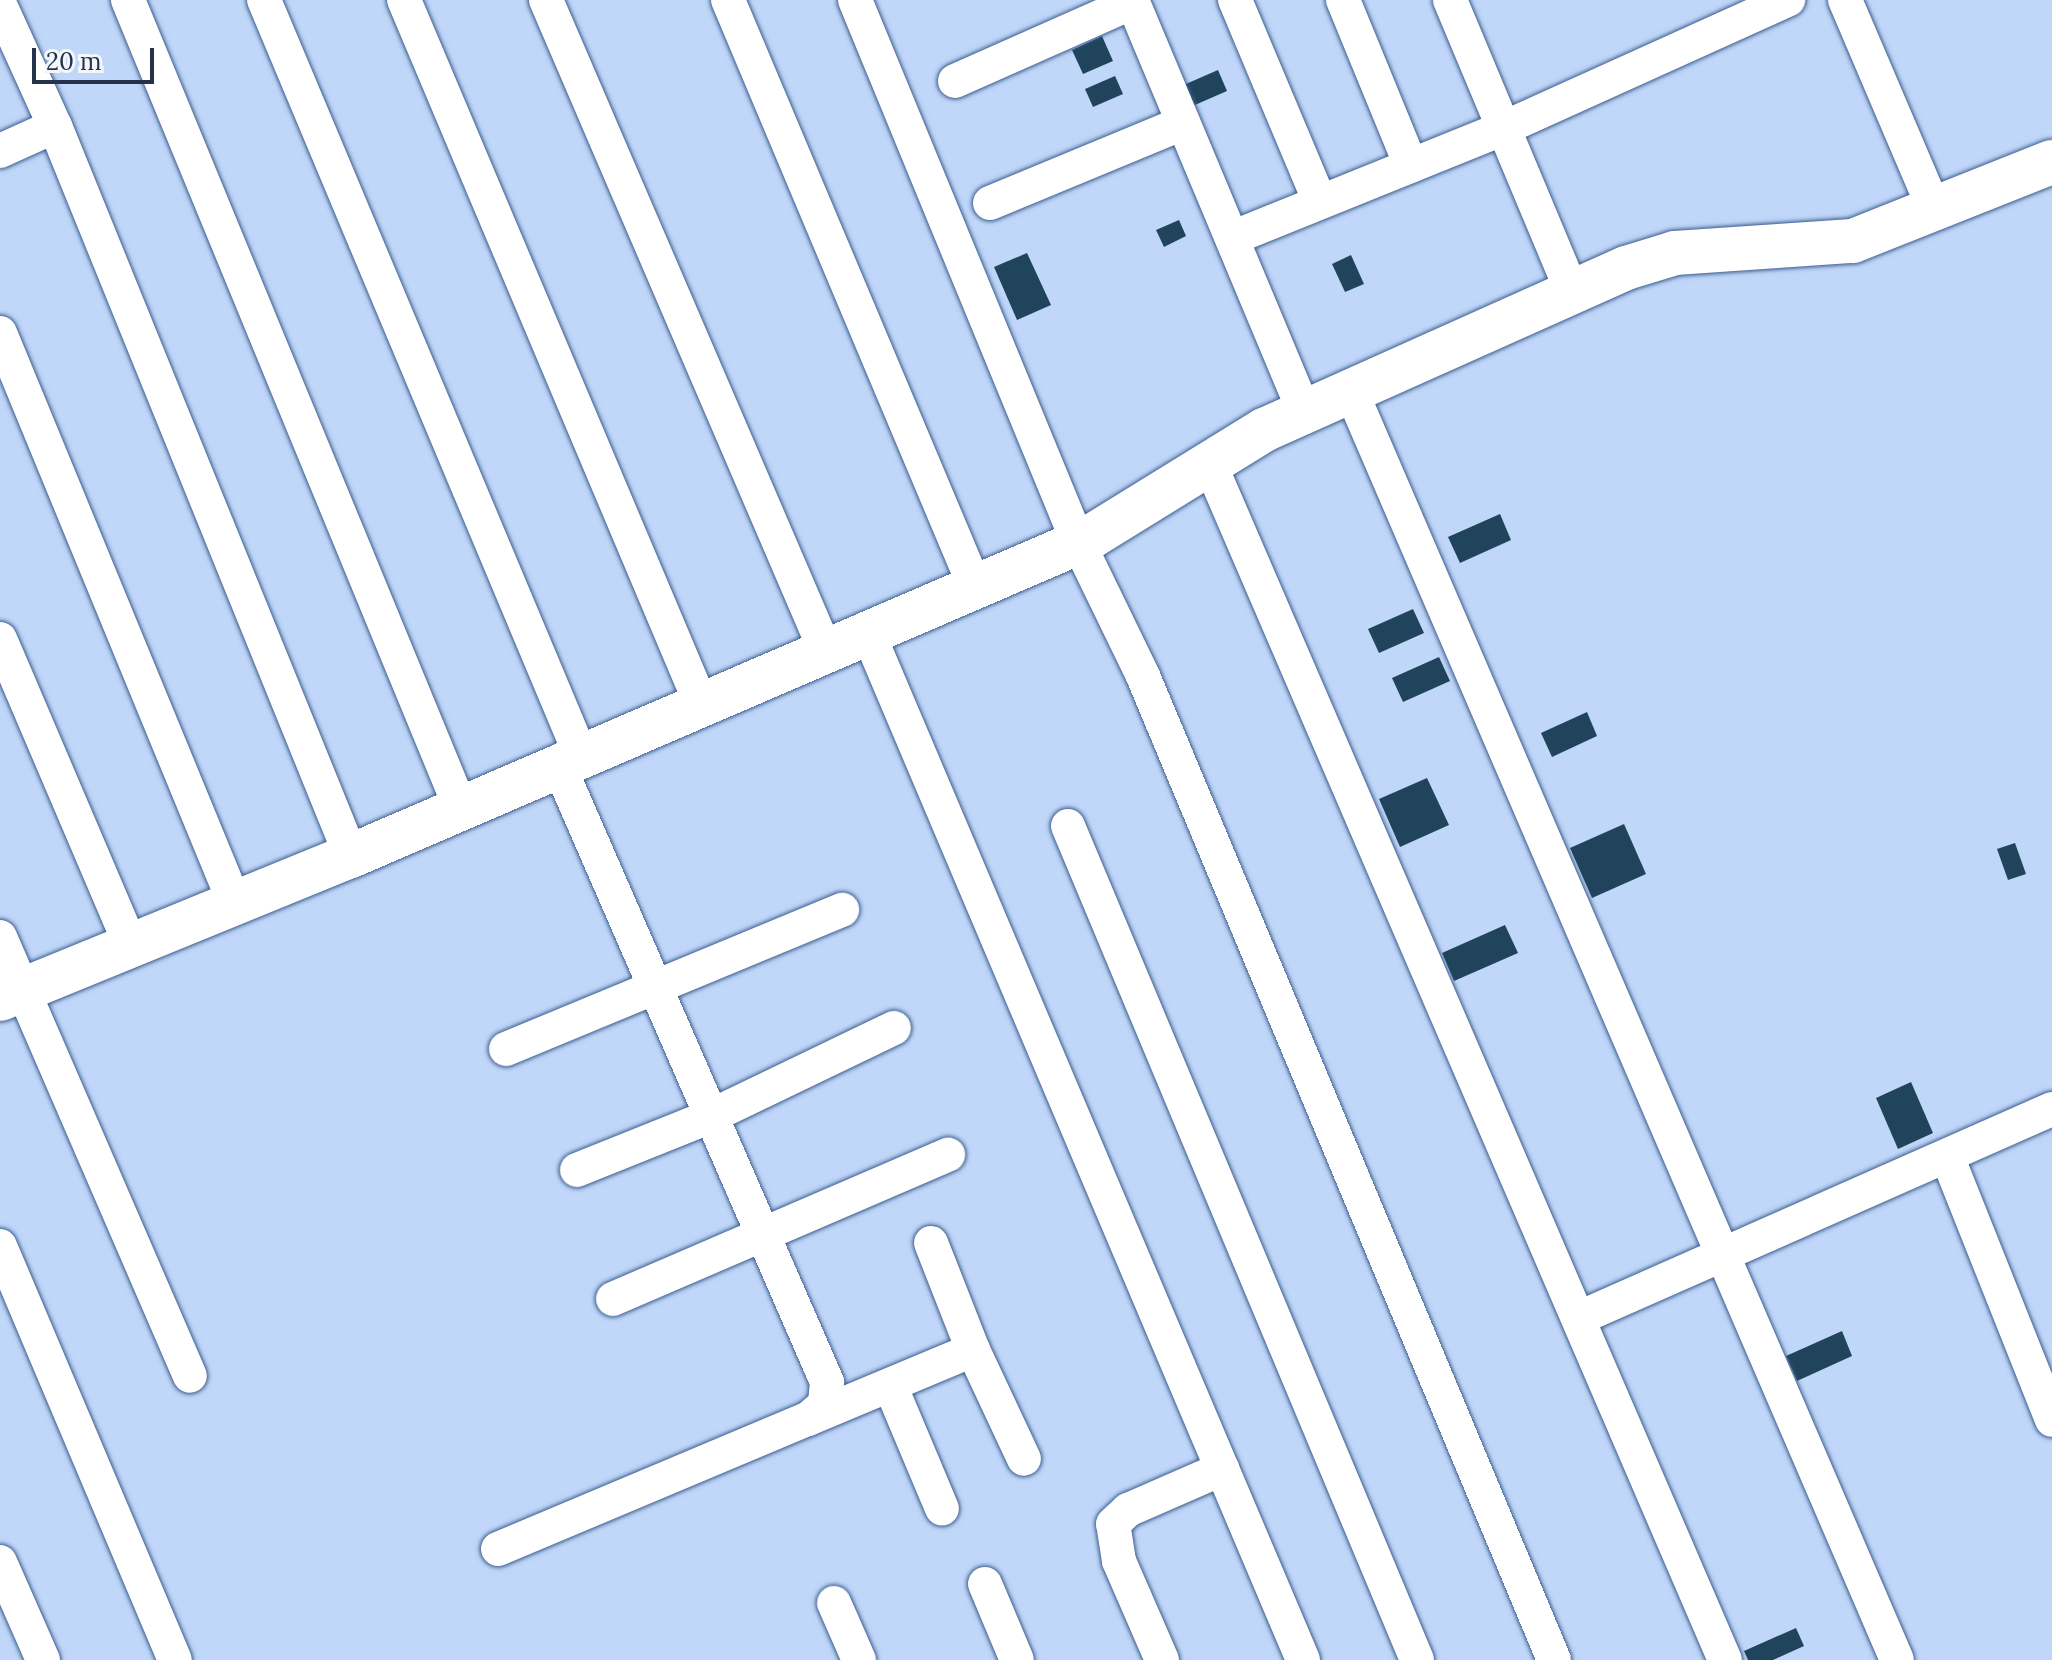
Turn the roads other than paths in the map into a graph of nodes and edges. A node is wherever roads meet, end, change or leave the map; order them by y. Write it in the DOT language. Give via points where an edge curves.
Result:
graph roads {
  1 [pos="128,0"];
  2 [pos="264,0"];
  3 [pos="404,0"];
  4 [pos="546,0"];
  5 [pos="728,0"];
  6 [pos="855,0"];
  7 [pos="1235,0"];
  8 [pos="1343,0"];
  9 [pos="1450,0"];
  10 [pos="1788,0"];
  11 [pos="1845,0"];
  12 [pos="1133,1"];
  13 [pos="0,5"];
  14 [pos="955,81"];
  15 [pos="1183,123"];
  16 [pos="55,126"];
  17 [pos="1504,128"];
  18 [pos="0,151"];
  19 [pos="2052,162"];
  20 [pos="1411,166"];
  21 [pos="1320,202"];
  22 [pos="990,203"];
  23 [pos="1935,211"];
  24 [pos="1232,238"];
  25 [pos="1572,292"];
  26 [pos="0,333"];
  27 [pos="1351,391"];
  28 [pos="1304,412"];
  29 [pos="1209,462"];
  30 [pos="1093,536"];
  31 [pos="975,587"];
  32 [pos="869,635"];
  33 [pos="0,639"];
  34 [pos="827,654"];
  35 [pos="701,704"];
  36 [pos="570,761"];
  37 [pos="461,809"];
  38 [pos="1068,826"];
  39 [pos="351,856"];
  40 [pos="235,904"];
  41 [pos="842,910"];
  42 [pos="0,937"];
  43 [pos="132,948"];
  44 [pos="655,987"];
  45 [pos="11,995"];
  46 [pos="894,1028"];
  47 [pos="506,1049"];
  48 [pos="2052,1109"];
  49 [pos="711,1116"];
  50 [pos="948,1155"];
  51 [pos="1947,1156"];
  52 [pos="577,1170"];
  53 [pos="763,1235"];
  54 [pos="931,1243"];
  55 [pos="0,1246"];
  56 [pos="1725,1255"];
  57 [pos="613,1299"];
  58 [pos="1579,1318"];
  59 [pos="973,1350"];
  60 [pos="190,1376"];
  61 [pos="890,1385"];
  62 [pos="808,1419"];
  63 [pos="2052,1420"];
  64 [pos="1024,1459"];
  65 [pos="1222,1469"];
  66 [pos="942,1509"];
  67 [pos="498,1549"];
  68 [pos="0,1562"];
  69 [pos="985,1584"];
  70 [pos="834,1603"];
  71 [pos="43,1660"];
  72 [pos="175,1660"];
  73 [pos="859,1660"];
  74 [pos="1017,1660"];
  75 [pos="1162,1660"];
  76 [pos="1303,1660"];
  77 [pos="1417,1660"];
  78 [pos="1554,1660"];
  79 [pos="1725,1660"];
  80 [pos="1897,1660"];
  1 -- 37 [label="street"];
  2 -- 36 [label="street"];
  3 -- 35 [label="street"];
  4 -- 34 [label="street"];
  5 -- 31 [label="street"];
  6 -- 30 [label="street"];
  7 -- 21 [label="street"];
  8 -- 20 [label="street"];
  9 -- 17 [label="street"];
  10 -- 17 [label="street"];
  11 -- 23 [label="street"];
  12 -- 14 [label="street"];
  12 -- 15 [label="street"];
  13 -- 16 [label="street"];
  15 -- 22 [label="street"];
  15 -- 24 [label="street"];
  16 -- 18 [label="street"];
  16 -- 39 [label="street"];
  17 -- 20 [label="street"];
  17 -- 25 [label="street"];
  19 -- 23 [label="street"];
  20 -- 21 [label="street"];
  21 -- 24 [label="street"];
  23 -- 25 [label="street" via="1853,241 1675,253"];
  24 -- 28 [label="street"];
  25 -- 27 [label="street"];
  26 -- 40 [label="street"];
  27 -- 28 [label="street"];
  27 -- 56 [label="street"];
  28 -- 29 [label="street"];
  29 -- 30 [label="street"];
  29 -- 58 [label="street"];
  30 -- 31 [label="street"];
  30 -- 78 [label="street" via="1143,676"];
  31 -- 32 [label="street"];
  32 -- 34 [label="street"];
  32 -- 65 [label="street"];
  33 -- 43 [label="street"];
  34 -- 35 [label="street"];
  35 -- 36 [label="street"];
  36 -- 37 [label="street"];
  36 -- 44 [label="street"];
  37 -- 39 [label="street"];
  38 -- 77 [label="street"];
  39 -- 40 [label="street"];
  40 -- 43 [label="street"];
  41 -- 44 [label="street"];
  42 -- 45 [label="street"];
  43 -- 45 [label="street"];
  44 -- 47 [label="street"];
  44 -- 49 [label="street"];
  45 -- 60 [label="street"];
  46 -- 49 [label="street"];
  48 -- 51 [label="street"];
  49 -- 52 [label="street"];
  49 -- 53 [label="street"];
  50 -- 53 [label="street"];
  51 -- 56 [label="street"];
  51 -- 63 [label="street"];
  53 -- 57 [label="street"];
  53 -- 62 [label="street" via="827,1382 825,1404"];
  54 -- 59 [label="street"];
  55 -- 72 [label="street"];
  56 -- 58 [label="street"];
  56 -- 80 [label="street"];
  58 -- 79 [label="street"];
  59 -- 61 [label="street"];
  59 -- 64 [label="street"];
  61 -- 62 [label="street"];
  61 -- 66 [label="street"];
  62 -- 67 [label="street"];
  65 -- 75 [label="street" via="1128,1510 1113,1524 1119,1561"];
  65 -- 76 [label="street"];
  68 -- 71 [label="street"];
  69 -- 74 [label="street"];
  70 -- 73 [label="street"];
}
